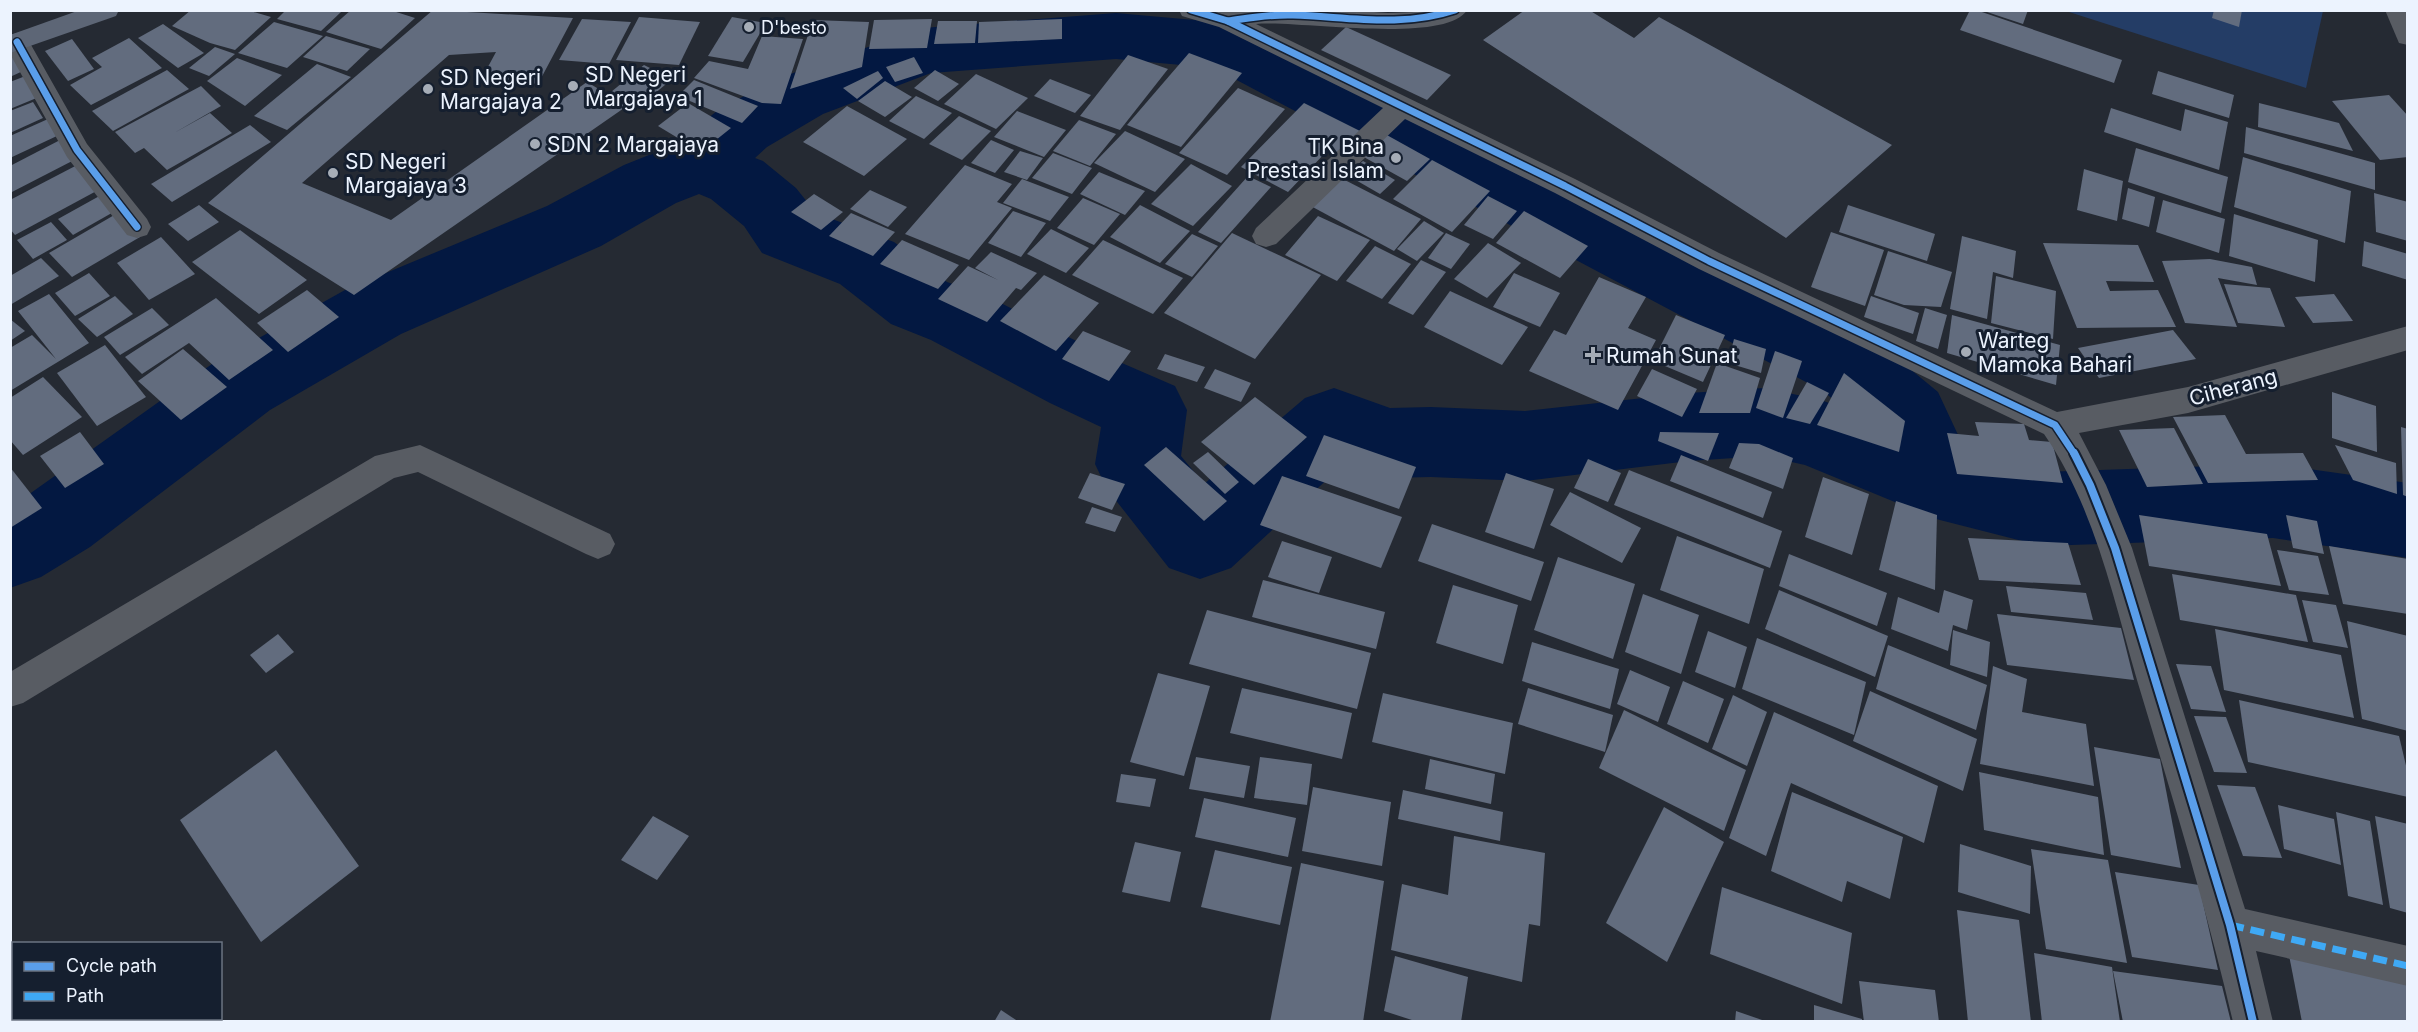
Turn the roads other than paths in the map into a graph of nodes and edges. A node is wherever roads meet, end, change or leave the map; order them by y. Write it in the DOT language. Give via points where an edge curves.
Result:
graph roads {
  1 [pos="107,10"];
  2 [pos="1191,10"];
  3 [pos="1455,10"];
  4 [pos="2397,10"];
  5 [pos="1228,21"];
  6 [pos="2408,38"];
  7 [pos="14,43"];
  8 [pos="1390,118"];
  9 [pos="137,227"];
  10 [pos="1266,236"];
  11 [pos="2408,338"];
  12 [pos="2055,425"];
  13 [pos="598,544"];
  14 [pos="10,691"];
  15 [pos="2230,925"];
  16 [pos="2408,966"];
  17 [pos="2253,1022"];
  1 -- 7 [label="highway"];
  2 -- 5 [label="street"];
  3 -- 5 [label="street" via="1438,18 1402,21 1269,15"];
  4 -- 6 [label="street"];
  5 -- 8 [label="street"];
  7 -- 9 [label="street" via="77,150"];
  8 -- 10 [label="street"];
  8 -- 12 [label="street" via="1564,186 1709,261"];
  11 -- 12 [label="street, Ciherang" via="2188,400"];
  12 -- 15 [label="street" via="2066,439 2102,515"];
  13 -- 14 [label="street" via="420,458 386,466"];
  15 -- 16 [label="street"];
  15 -- 17 [label="street"];
}
